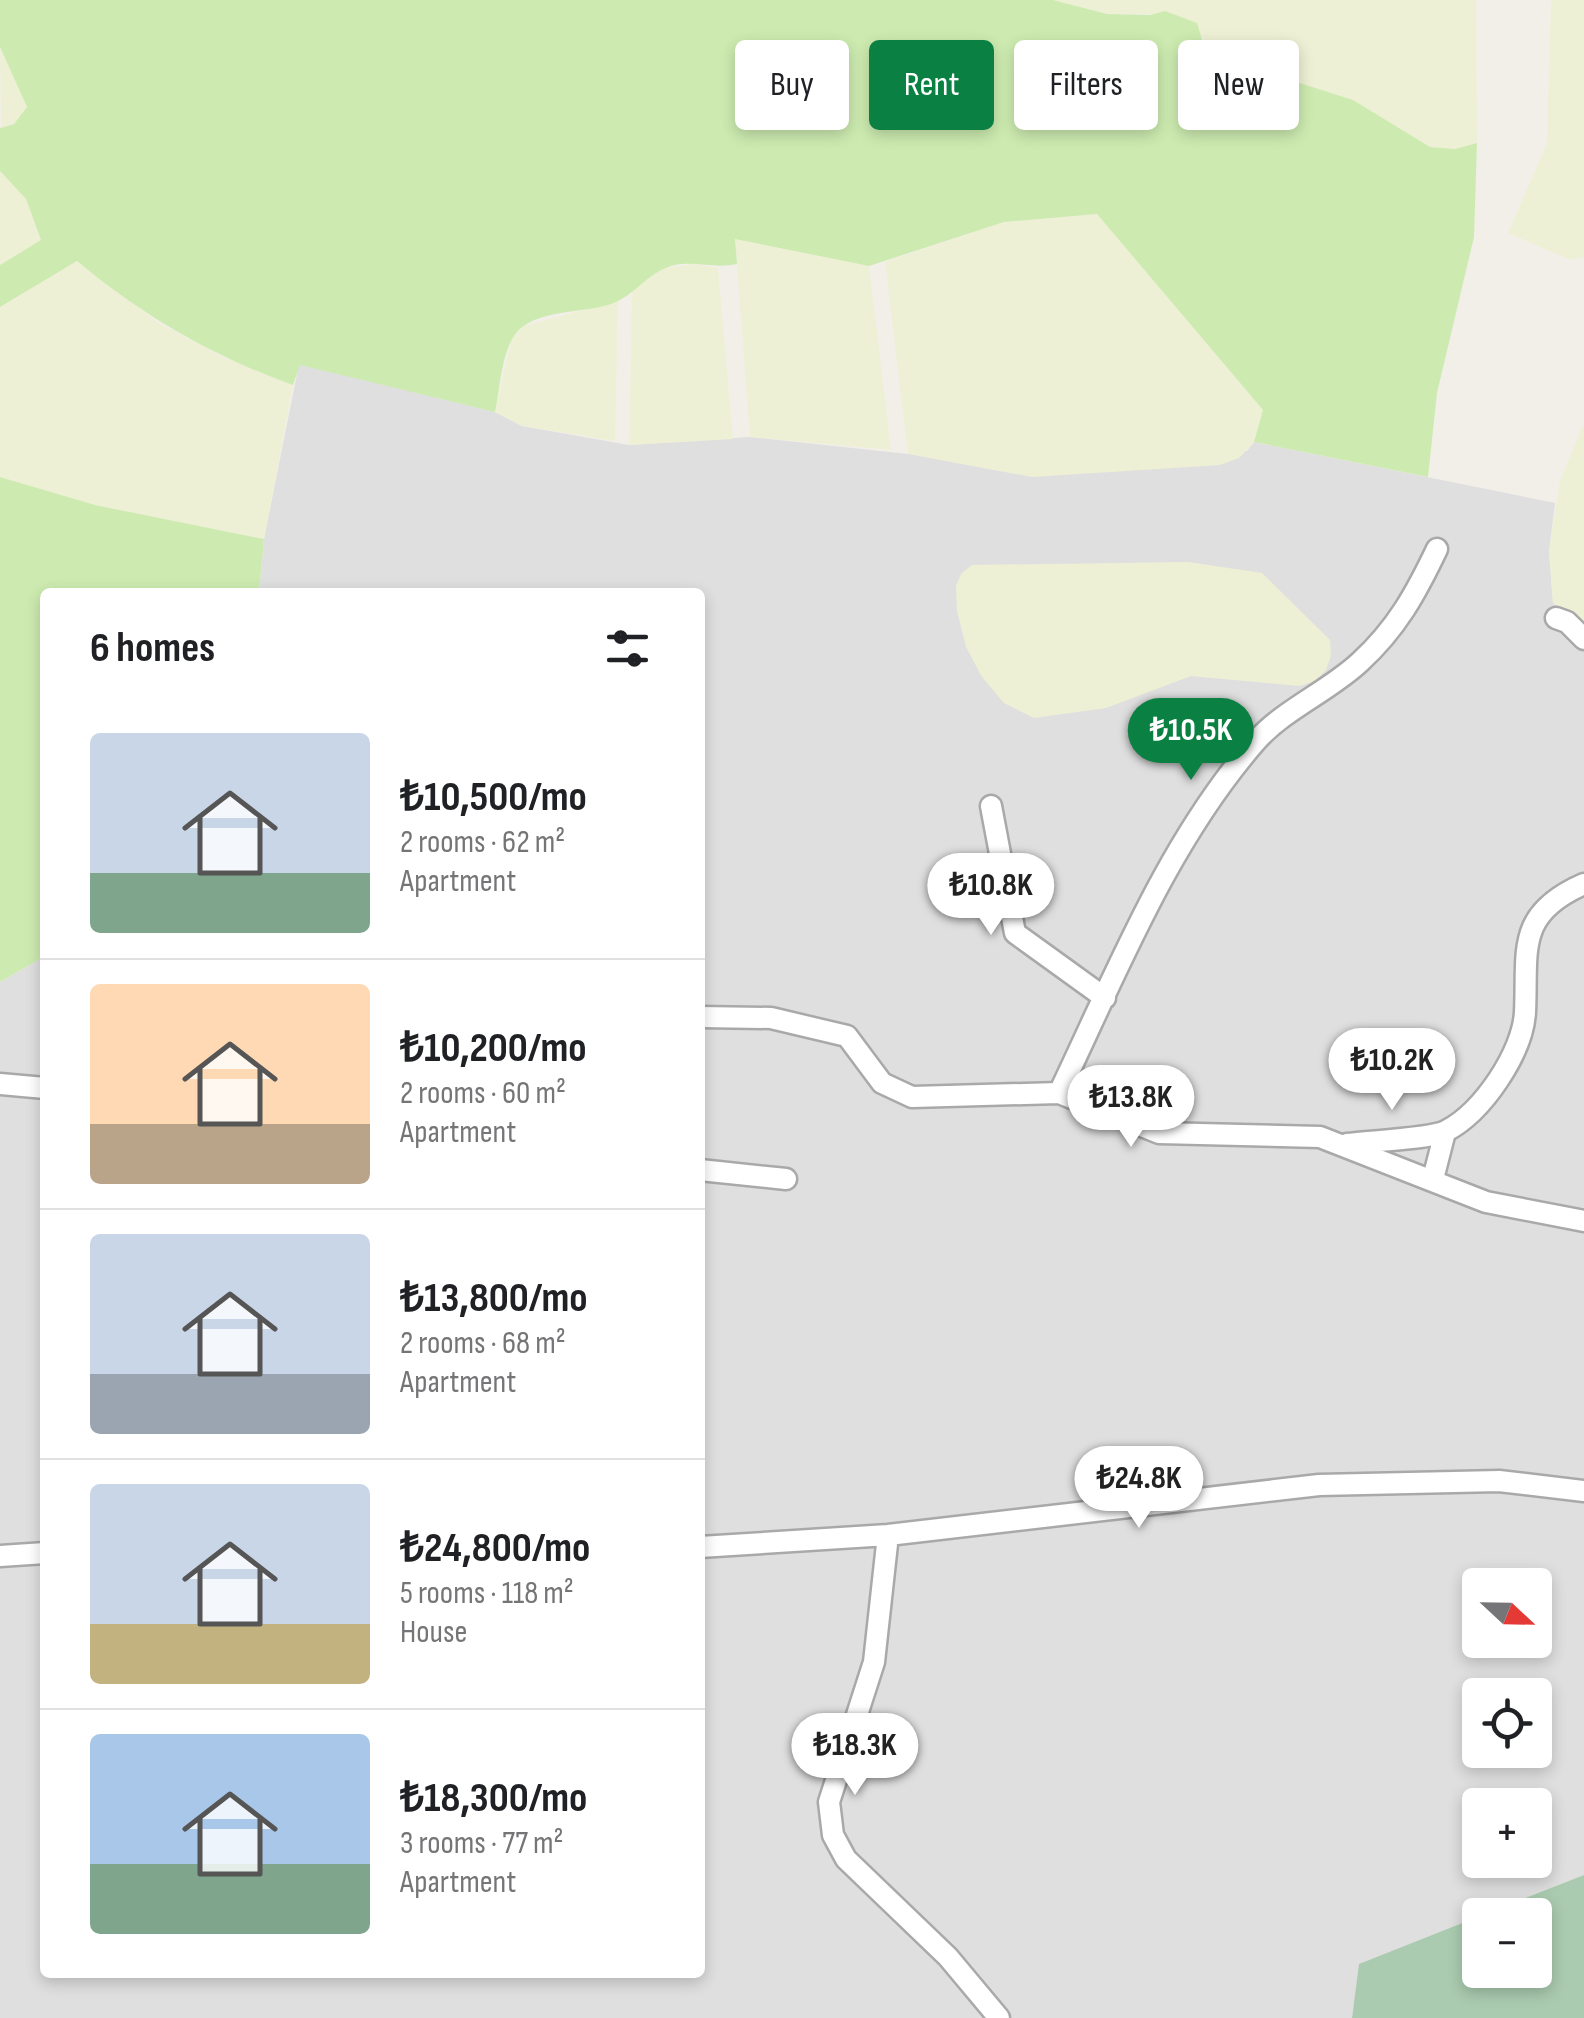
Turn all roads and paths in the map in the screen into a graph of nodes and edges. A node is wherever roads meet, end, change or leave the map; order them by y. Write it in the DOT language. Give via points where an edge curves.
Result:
graph roads {
  1 [pos="1437,550"];
  2 [pos="1556,618"];
  3 [pos="1584,639"];
  4 [pos="991,806"];
  5 [pos="1584,884"];
  6 [pos="1104,998"];
  7 [pos="705,1017"];
  8 [pos="0,1084"];
  9 [pos="40,1088"];
  10 [pos="1059,1093"];
  11 [pos="1445,1132"];
  12 [pos="1345,1144"];
  13 [pos="705,1171"];
  14 [pos="1433,1179"];
  15 [pos="786,1180"];
  16 [pos="1584,1222"];
  17 [pos="1584,1491"];
  18 [pos="888,1535"];
  19 [pos="705,1547"];
  20 [pos="40,1553"];
  21 [pos="0,1556"];
  22 [pos="998,2018"];
  1 -- 6 [label="street" via="1406,612 1360,662 1260,736 1218,787"];
  2 -- 3 [label="street"];
  4 -- 6 [label="street" via="1016,933"];
  5 -- 11 [label="street" via="1541,914 1527,940 1525,1015 1513,1058 1484,1099"];
  6 -- 10 [label="street"];
  7 -- 10 [label="street" via="771,1018 847,1036 882,1083 912,1097"];
  8 -- 9 [label="street"];
  10 -- 12 [label="street" via="1159,1132 1300,1134"];
  11 -- 12 [label="street"];
  11 -- 14 [label="street"];
  12 -- 14 [label="street"];
  13 -- 15 [label="street"];
  14 -- 16 [label="street" via="1486,1202"];
  17 -- 18 [label="street" via="1499,1481 1319,1485"];
  18 -- 19 [label="street"];
  18 -- 22 [label="street" via="874,1662 833,1784 829,1819 846,1858 948,1957"];
  20 -- 21 [label="street"];
}
